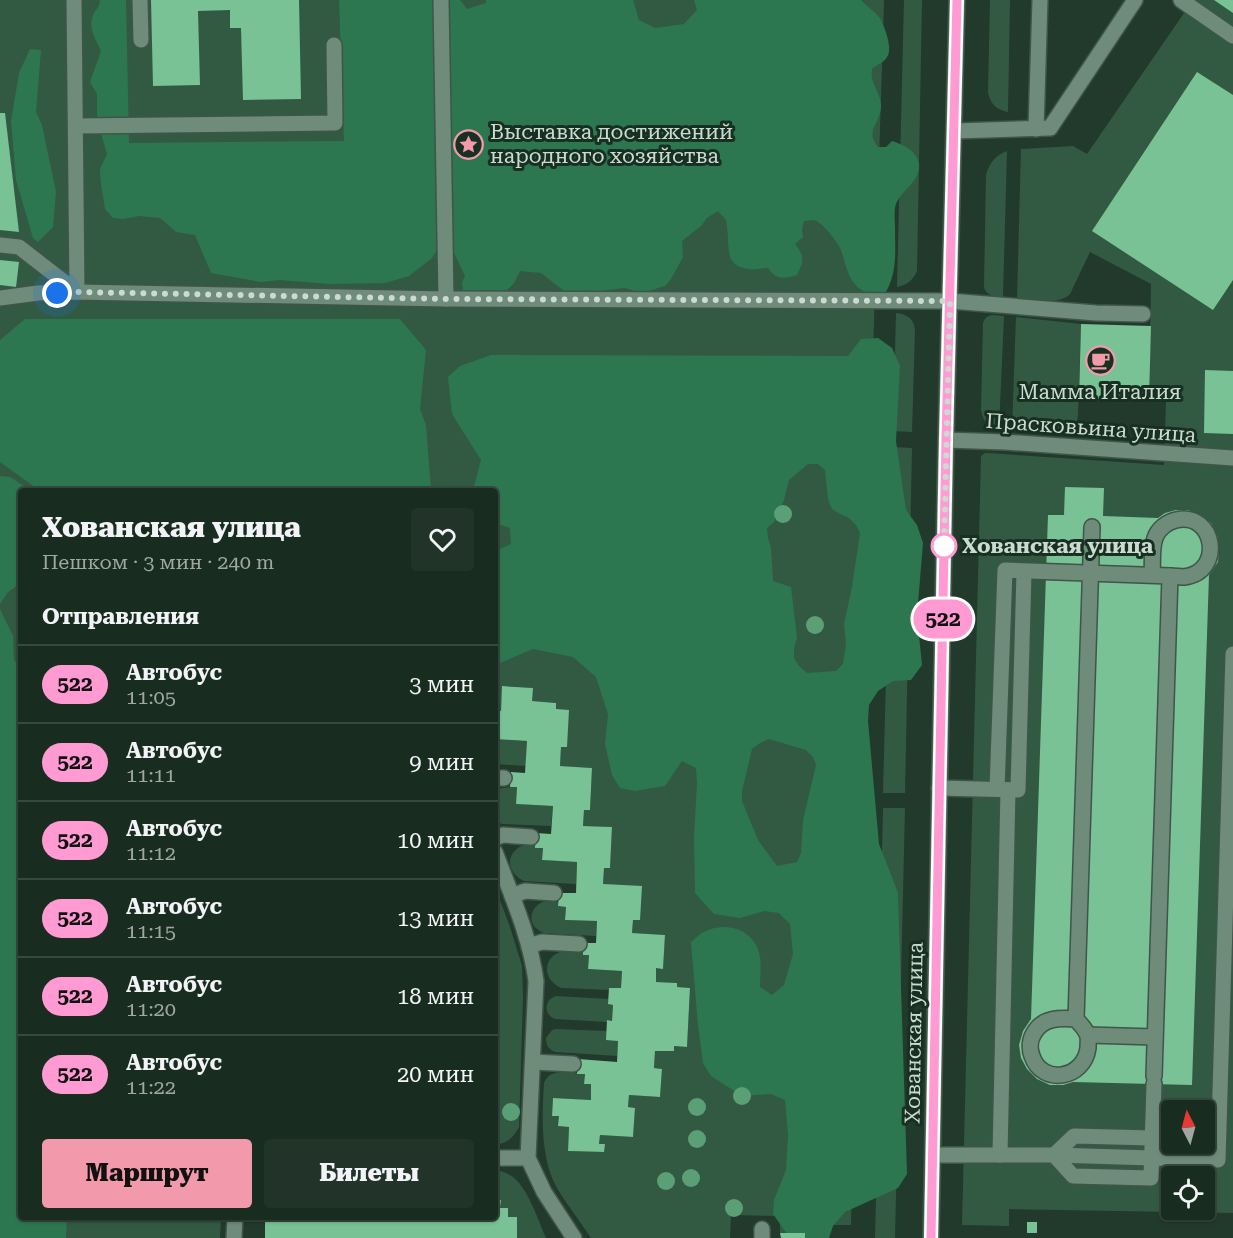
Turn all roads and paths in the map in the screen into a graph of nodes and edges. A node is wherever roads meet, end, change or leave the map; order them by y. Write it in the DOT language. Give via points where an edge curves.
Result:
graph roads {
  1 [pos="74,0"];
  2 [pos="140,0"];
  3 [pos="441,0"];
  4 [pos="957,0"];
  5 [pos="1040,0"];
  6 [pos="1135,0"];
  7 [pos="1181,0"];
  8 [pos="1233,36"];
  9 [pos="141,40"];
  10 [pos="334,45"];
  11 [pos="76,126"];
  12 [pos="1036,129"];
  13 [pos="955,131"];
  14 [pos="0,245"];
  15 [pos="77,292"];
  16 [pos="0,298"];
  17 [pos="446,299"];
  18 [pos="950,301"];
  19 [pos="1143,314"];
  20 [pos="946,440"];
  21 [pos="1233,458"];
  22 [pos="1092,527"];
  23 [pos="1091,574"];
  24 [pos="1152,575"];
  25 [pos="1170,576"];
  26 [pos="1233,654"];
  27 [pos="939,788"];
  28 [pos="1002,790"];
  29 [pos="498,837"];
  30 [pos="531,837"];
  31 [pos="498,860"];
  32 [pos="554,893"];
  33 [pos="512,896"];
  34 [pos="579,944"];
  35 [pos="530,946"];
  36 [pos="1076,1019"];
  37 [pos="1089,1035"];
  38 [pos="1155,1037"];
  39 [pos="533,1062"];
  40 [pos="573,1064"];
  41 [pos="1152,1138"];
  42 [pos="933,1155"];
  43 [pos="1000,1155"];
  44 [pos="1054,1155"];
  45 [pos="498,1158"];
  46 [pos="528,1158"];
  47 [pos="1151,1158"];
  48 [pos="235,1220"];
  49 [pos="234,1238"];
  50 [pos="574,1238"];
  51 [pos="931,1238"];
  1 -- 11 [label="street"];
  2 -- 9 [label="street"];
  3 -- 17 [label="street"];
  4 -- 13 [label="street, Хованская улица"];
  5 -- 12 [label="street"];
  6 -- 12 [label="street" via="1050,128"];
  7 -- 8 [label="street"];
  10 -- 11 [label="street" via="335,123"];
  11 -- 15 [label="street"];
  12 -- 13 [label="street"];
  13 -- 18 [label="street, Хованская улица"];
  14 -- 15 [label="street" via="19,247"];
  15 -- 16 [label="street"];
  15 -- 17 [label="street"];
  17 -- 18 [label="street"];
  18 -- 19 [label="street"];
  18 -- 20 [label="street, Хованская улица"];
  20 -- 21 [label="street, Прасковьина улица"];
  20 -- 27 [label="street, Хованская улица"];
  22 -- 23 [label="street"];
  23 -- 24 [label="street"];
  23 -- 28 [label="street" via="1005,570"];
  23 -- 36 [label="street"];
  24 -- 25 [label="street"];
  24 -- 25 [label="street" via="1153,545 1162,527 1180,519 1199,524 1210,540 1208,560 1194,574"];
  25 -- 38 [label="street"];
  26 -- 47 [label="street" via="1218,1160"];
  27 -- 28 [label="street"];
  27 -- 42 [label="street, Хованская улица"];
  28 -- 43 [label="street"];
  29 -- 30 [label="street"];
  31 -- 33 [label="street"];
  32 -- 33 [label="street" via="525,891"];
  33 -- 35 [label="street"];
  34 -- 35 [label="street" via="542,942"];
  35 -- 39 [label="street" via="536,981"];
  36 -- 37 [label="street"];
  36 -- 37 [label="street" via="1057,1018 1039,1026 1030,1044 1035,1063 1052,1074 1071,1073 1085,1059"];
  37 -- 38 [label="street"];
  38 -- 41 [label="street"];
  39 -- 40 [label="street"];
  39 -- 46 [label="street"];
  41 -- 44 [label="street" via="1074,1136"];
  41 -- 47 [label="street"];
  42 -- 43 [label="street"];
  42 -- 51 [label="street, Хованская улица"];
  43 -- 44 [label="street"];
  44 -- 47 [label="street" via="1073,1176 1150,1179"];
  45 -- 46 [label="street"];
  46 -- 50 [label="street" via="544,1192"];
  48 -- 49 [label="street"];
}
